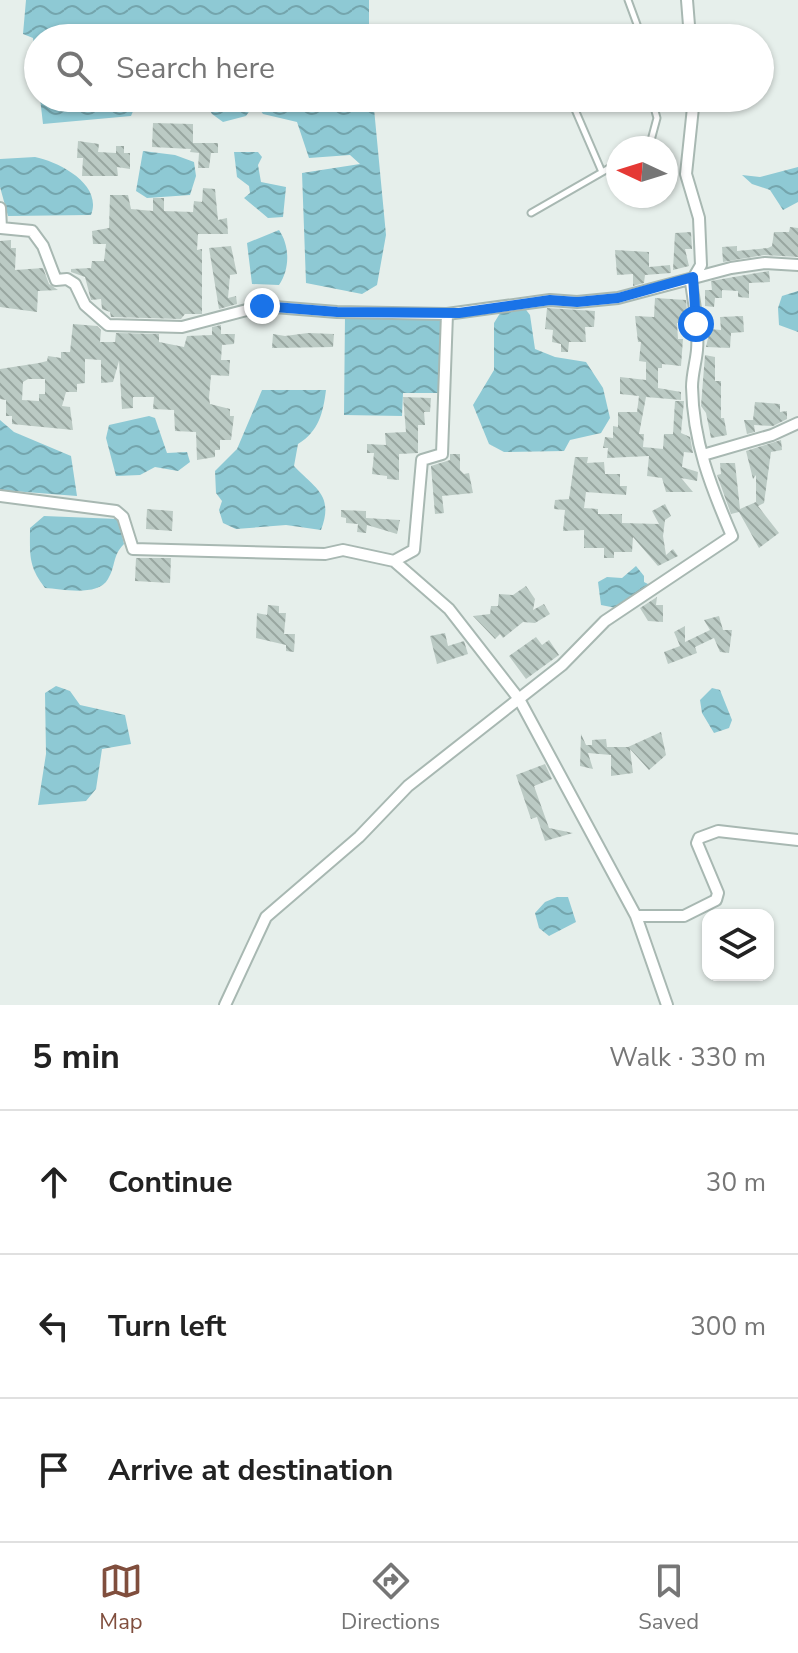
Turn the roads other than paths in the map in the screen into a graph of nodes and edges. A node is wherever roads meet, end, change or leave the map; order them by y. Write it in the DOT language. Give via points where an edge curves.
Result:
graph roads {
  1 [pos="628,0"];
  2 [pos="687,0"];
  3 [pos="637,24"];
  4 [pos="689,24"];
  5 [pos="576,112"];
  6 [pos="654,112"];
  7 [pos="693,112"];
  8 [pos="653,136"];
  9 [pos="606,170"];
  10 [pos="602,172"];
  11 [pos="0,208"];
  12 [pos="531,213"];
  13 [pos="1,228"];
  14 [pos="798,265"];
  15 [pos="693,277"];
  16 [pos="447,314"];
  17 [pos="798,423"];
  18 [pos="703,455"];
  19 [pos="0,496"];
  20 [pos="394,561"];
  21 [pos="519,699"];
  22 [pos="798,840"];
  23 [pos="636,916"];
  24 [pos="225,1005"];
  25 [pos="667,1005"];
  1 -- 3 [label="lane"];
  2 -- 4 [label="street"];
  5 -- 10 [label="lane"];
  6 -- 8 [label="lane"];
  7 -- 15 [label="street" via="686,174 699,218 701,252 701,271"];
  9 -- 10 [label="lane"];
  10 -- 12 [label="lane"];
  11 -- 13 [label="street"];
  13 -- 16 [label="street" via="32,231 56,280 75,284 85,305 108,325 182,327 262,306"];
  14 -- 15 [label="street" via="765,263"];
  15 -- 16 [label="street" via="618,298 550,300"];
  15 -- 18 [label="street" via="698,347 692,388"];
  16 -- 20 [label="street" via="442,454 422,460 414,550"];
  17 -- 18 [label="street"];
  18 -- 21 [label="street" via="719,513 732,536 605,621"];
  19 -- 20 [label="street" via="116,511 133,549 325,554 343,550"];
  20 -- 21 [label="street" via="449,609"];
  21 -- 23 [label="street"];
  21 -- 24 [label="street" via="408,786 359,837 266,917"];
  22 -- 23 [label="street" via="718,831 699,838 716,900 684,916"];
  23 -- 25 [label="street"];
}
